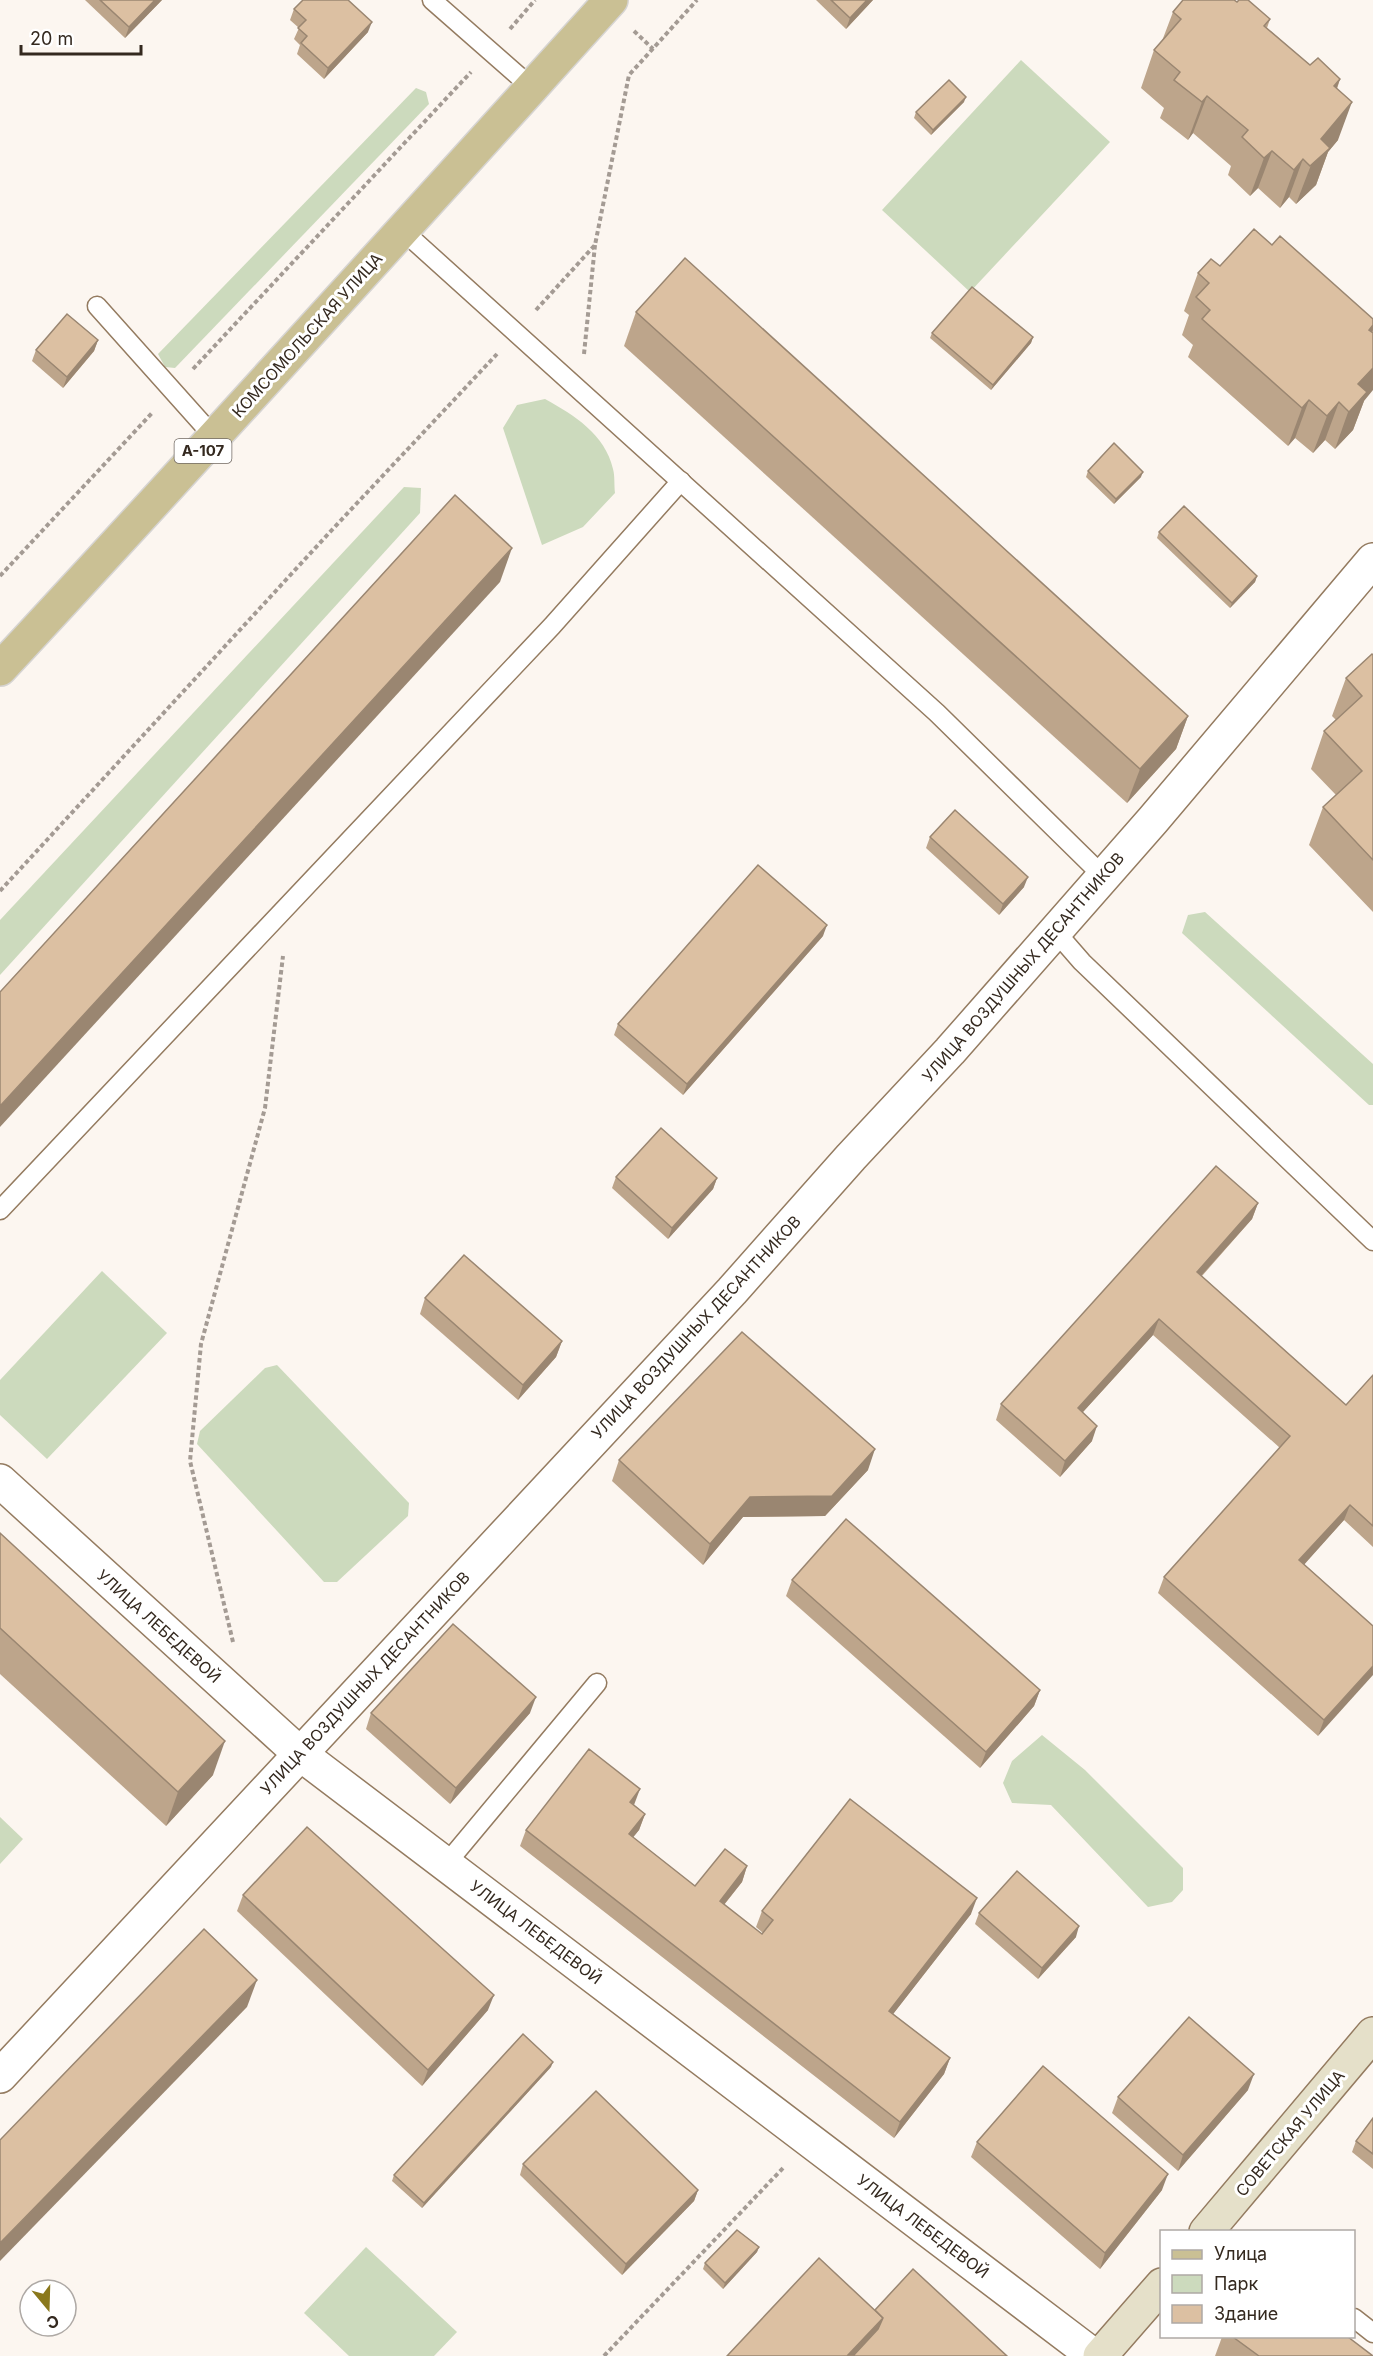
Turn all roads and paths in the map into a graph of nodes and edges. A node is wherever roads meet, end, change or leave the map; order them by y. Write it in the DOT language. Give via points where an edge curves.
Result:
graph roads {
  1 [pos="432,0"];
  2 [pos="535,0"];
  3 [pos="611,0"];
  4 [pos="697,0"];
  5 [pos="490,51"];
  6 [pos="531,87"];
  7 [pos="402,229"];
  8 [pos="595,245"];
  9 [pos="97,306"];
  10 [pos="517,332"];
  11 [pos="581,390"];
  12 [pos="172,392"];
  13 [pos="215,438"];
  14 [pos="681,481"];
  15 [pos="1373,560"];
  16 [pos="0,576"];
  17 [pos="0,669"];
  18 [pos="1103,876"];
  19 [pos="0,891"];
  20 [pos="289,905"];
  21 [pos="1055,932"];
  22 [pos="0,1210"];
  23 [pos="1373,1241"];
  24 [pos="0,1481"];
  25 [pos="235,1651"];
  26 [pos="597,1683"];
  27 [pos="299,1753"];
  28 [pos="446,1864"];
  29 [pos="1373,2034"];
  30 [pos="0,2076"];
  31 [pos="810,2140"];
  32 [pos="1208,2230"];
  33 [pos="1160,2286"];
  34 [pos="1355,2320"];
  35 [pos="1373,2333"];
  36 [pos="604,2356"];
  37 [pos="1094,2356"];
  38 [pos="1100,2356"];
  1 -- 5 [label="lane"];
  2 -- 5 [label="path"];
  3 -- 6 [label="main road, КОМСОМОЛЬСКАЯ УЛИЦА / А-107"];
  4 -- 8 [label="path" via="629,75"];
  5 -- 6 [label="lane"];
  5 -- 12 [label="path"];
  6 -- 7 [label="main road, КОМСОМОЛЬСКАЯ УЛИЦА / А-107"];
  7 -- 10 [label="lane"];
  7 -- 13 [label="main road, КОМСОМОЛЬСКАЯ УЛИЦА / А-107"];
  8 -- 10 [label="path"];
  8 -- 11 [label="path"];
  9 -- 12 [label="lane"];
  10 -- 11 [label="lane"];
  10 -- 19 [label="path"];
  11 -- 14 [label="lane"];
  12 -- 13 [label="lane"];
  12 -- 16 [label="path"];
  13 -- 17 [label="main road, КОМСОМОЛЬСКАЯ УЛИЦА / А-107"];
  14 -- 18 [label="lane" via="937,713"];
  14 -- 20 [label="lane" via="552,626"];
  15 -- 18 [label="street, УЛИЦА ВОЗДУШНЫХ ДЕСАНТНИКОВ"];
  18 -- 21 [label="street, УЛИЦА ВОЗДУШНЫХ ДЕСАНТНИКОВ"];
  20 -- 22 [label="lane"];
  20 -- 25 [label="path" via="266,1108 201,1344 190,1461"];
  21 -- 23 [label="lane"];
  21 -- 27 [label="street, УЛИЦА ВОЗДУШНЫХ ДЕСАНТНИКОВ" via="732,1291"];
  24 -- 27 [label="street, УЛИЦА ЛЕБЕДЕВОЙ"];
  26 -- 28 [label="lane"];
  27 -- 28 [label="street, УЛИЦА ЛЕБЕДЕВОЙ"];
  27 -- 30 [label="street, УЛИЦА ВОЗДУШНЫХ ДЕСАНТНИКОВ"];
  28 -- 31 [label="street, УЛИЦА ЛЕБЕДЕВОЙ"];
  29 -- 32 [label="street, СОВЕТСКАЯ УЛИЦА"];
  31 -- 36 [label="path"];
  31 -- 37 [label="street, УЛИЦА ЛЕБЕДЕВОЙ"];
  33 -- 38 [label="street"];
  34 -- 35 [label="lane"];
}
